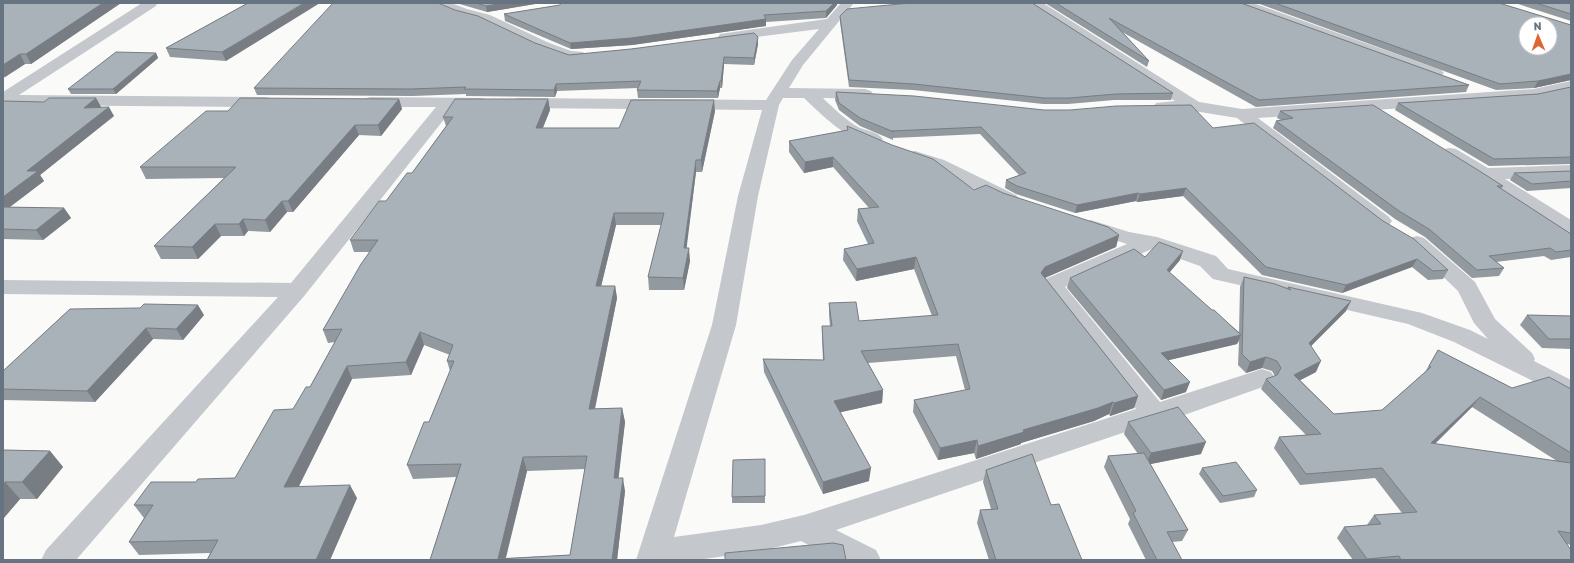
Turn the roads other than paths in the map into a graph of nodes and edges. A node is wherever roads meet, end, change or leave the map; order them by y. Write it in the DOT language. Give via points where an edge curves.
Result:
graph roads {
  1 [pos="150,3"];
  2 [pos="440,3"];
  3 [pos="484,3"];
  4 [pos="848,3"];
  5 [pos="1034,3"];
  6 [pos="1241,3"];
  7 [pos="509,14"];
  8 [pos="485,18"];
  9 [pos="830,23"];
  10 [pos="716,39"];
  11 [pos="594,54"];
  12 [pos="1449,78"];
  13 [pos="1463,84"];
  14 [pos="1571,86"];
  15 [pos="809,94"];
  16 [pos="882,95"];
  17 [pos="1499,97"];
  18 [pos="3,99"];
  19 [pos="776,99"];
  20 [pos="281,102"];
  21 [pos="352,102"];
  22 [pos="448,103"];
  23 [pos="1371,104"];
  24 [pos="1150,106"];
  25 [pos="1194,106"];
  26 [pos="1242,114"];
  27 [pos="1397,121"];
  28 [pos="1437,146"];
  29 [pos="1571,171"];
  30 [pos="1485,174"];
  31 [pos="1030,206"];
  32 [pos="1075,220"];
  33 [pos="1571,229"];
  34 [pos="1150,241"];
  35 [pos="3,287"];
  36 [pos="297,290"];
  37 [pos="1540,374"];
  38 [pos="1262,378"];
  39 [pos="1571,392"];
  40 [pos="1154,413"];
  41 [pos="804,528"];
  42 [pos="652,557"];
  43 [pos="57,560"];
  44 [pos="865,560"];
  1 -- 18 [label="street"];
  2 -- 8 [label="street"];
  3 -- 8 [label="street"];
  4 -- 9 [label="street"];
  5 -- 25 [label="street"];
  6 -- 12 [label="street"];
  7 -- 8 [label="street"];
  8 -- 11 [label="street" via="570,56"];
  9 -- 10 [label="street"];
  9 -- 19 [label="street" via="797,63"];
  13 -- 17 [label="street"];
  14 -- 17 [label="street" via="1534,94"];
  15 -- 16 [label="street"];
  15 -- 19 [label="street"];
  15 -- 31 [label="street" via="853,131 938,164 1008,199"];
  17 -- 23 [label="street"];
  18 -- 20 [label="street"];
  19 -- 22 [label="street"];
  19 -- 42 [label="street" via="748,196 724,325"];
  21 -- 22 [label="street"];
  22 -- 36 [label="street"];
  23 -- 26 [label="street"];
  23 -- 27 [label="street"];
  24 -- 25 [label="street"];
  25 -- 26 [label="street"];
  26 -- 37 [label="street" via="1387,224 1423,247 1467,287 1486,323"];
  28 -- 30 [label="street"];
  29 -- 30 [label="street"];
  30 -- 33 [label="street"];
  32 -- 34 [label="street" via="1126,238"];
  34 -- 37 [label="street" via="1208,261 1221,274 1414,318 1462,336"];
  34 -- 40 [label="street" via="1051,285"];
  35 -- 36 [label="street"];
  36 -- 43 [label="street"];
  37 -- 39 [label="street"];
  38 -- 40 [label="street"];
  40 -- 41 [label="street"];
  41 -- 42 [label="street"];
  41 -- 44 [label="street"];
}
